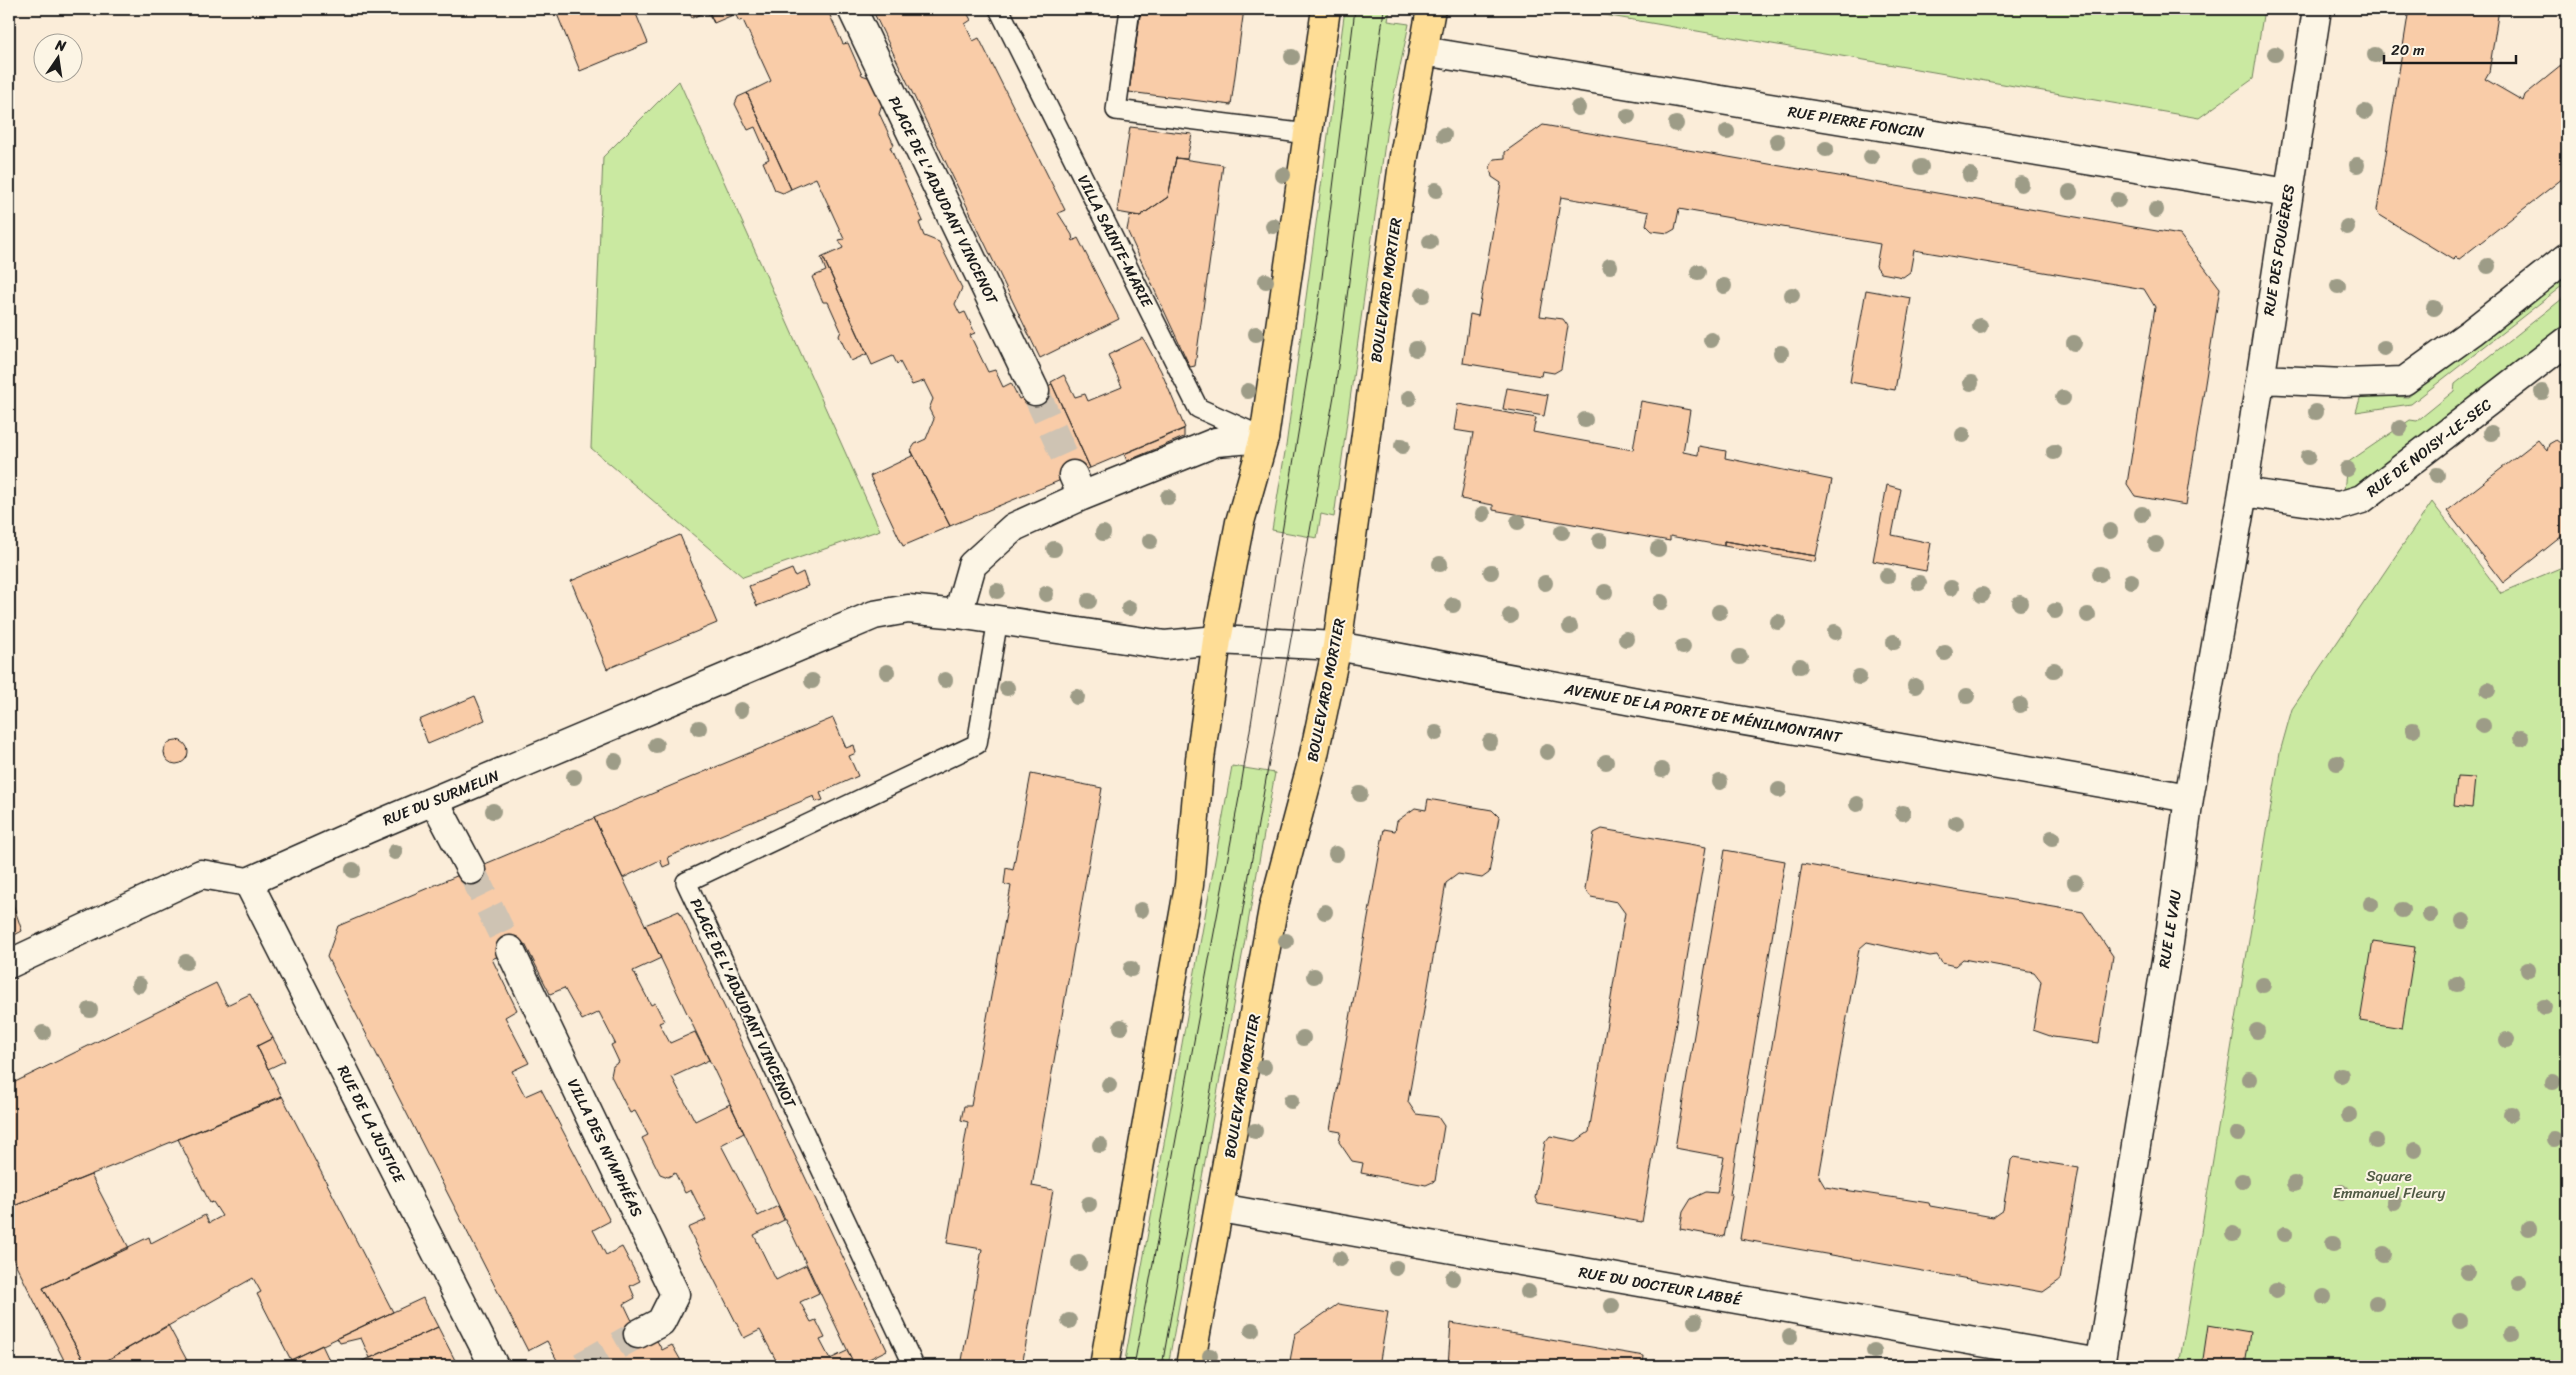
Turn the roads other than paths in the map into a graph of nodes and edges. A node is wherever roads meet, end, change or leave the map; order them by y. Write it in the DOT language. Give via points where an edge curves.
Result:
graph roads {
  1 [pos="852,9"];
  2 [pos="999,9"];
  3 [pos="1130,9"];
  4 [pos="1326,9"];
  5 [pos="1431,9"];
  6 [pos="2317,9"];
  7 [pos="1423,51"];
  8 [pos="1308,134"];
  9 [pos="2288,193"];
  10 [pos="2567,257"];
  11 [pos="2567,341"];
  12 [pos="2261,378"];
  13 [pos="1035,391"];
  14 [pos="1264,438"];
  15 [pos="2243,492"];
  16 [pos="958,614"];
  17 [pos="998,619"];
  18 [pos="1217,640"];
  19 [pos="1337,646"];
  20 [pos="2189,798"];
  21 [pos="434,802"];
  22 [pos="471,870"];
  23 [pos="248,882"];
  24 [pos="510,950"];
  25 [pos="9,964"];
  26 [pos="1220,1208"];
  27 [pos="638,1334"];
  28 [pos="2101,1365"];
  29 [pos="494,1366"];
  30 [pos="914,1366"];
  31 [pos="1104,1366"];
  32 [pos="1190,1366"];
  1 -- 13 [label="street, PLACE DE L'ADJUDANT VINCENOT"];
  2 -- 14 [label="lane, VILLA SAINTE-MARIE" via="1198,408"];
  3 -- 8 [label="lane" via="1116,110"];
  4 -- 8 [label="main road"];
  5 -- 7 [label="main road, BOULEVARD MORTIER"];
  6 -- 9 [label="street, RUE DES FOUGÈRES"];
  7 -- 9 [label="street, RUE PIERRE FONCIN"];
  7 -- 19 [label="main road, BOULEVARD MORTIER" via="1404,156"];
  8 -- 14 [label="main road"];
  9 -- 12 [label="street, RUE DES FOUGÈRES"];
  10 -- 12 [label="street" via="2404,381 2344,383"];
  11 -- 15 [label="street, RUE DE NOISY-LE-SEC" via="2362,499 2339,506"];
  12 -- 15 [label="street, RUE DES FOUGÈRES"];
  14 -- 16 [label="street" via="1216,442 1077,486 1014,528 972,565"];
  14 -- 18 [label="main road" via="1240,522"];
  15 -- 20 [label="street, RUE LE VAU"];
  16 -- 17 [label="street"];
  16 -- 21 [label="street, RUE DU SURMELIN" via="908,609 874,615"];
  17 -- 18 [label="street" via="1165,645"];
  17 -- 30 [label="lane, PLACE DE L'ADJUDANT VINCENOT" via="977,744 686,882"];
  18 -- 19 [label="street, AVENUE DE LA PORTE DE MÉNILMONTANT"];
  18 -- 31 [label="main road" via="1200,759 1189,884"];
  19 -- 20 [label="street, AVENUE DE LA PORTE DE MÉNILMONTANT" via="1674,709"];
  19 -- 26 [label="main road, BOULEVARD MORTIER" via="1314,760 1273,909"];
  20 -- 28 [label="street, RUE LE VAU"];
  21 -- 22 [label="street"];
  21 -- 23 [label="street, RUE DU SURMELIN"];
  23 -- 25 [label="street" via="201,874"];
  23 -- 29 [label="street, RUE DE LA JUSTICE"];
  24 -- 27 [label="street, VILLA DES NYMPHÉAS" via="675,1294 661,1322"];
  26 -- 28 [label="street, RUE DU DOCTEUR LABBÉ"];
  26 -- 32 [label="main road, BOULEVARD MORTIER"];
}
